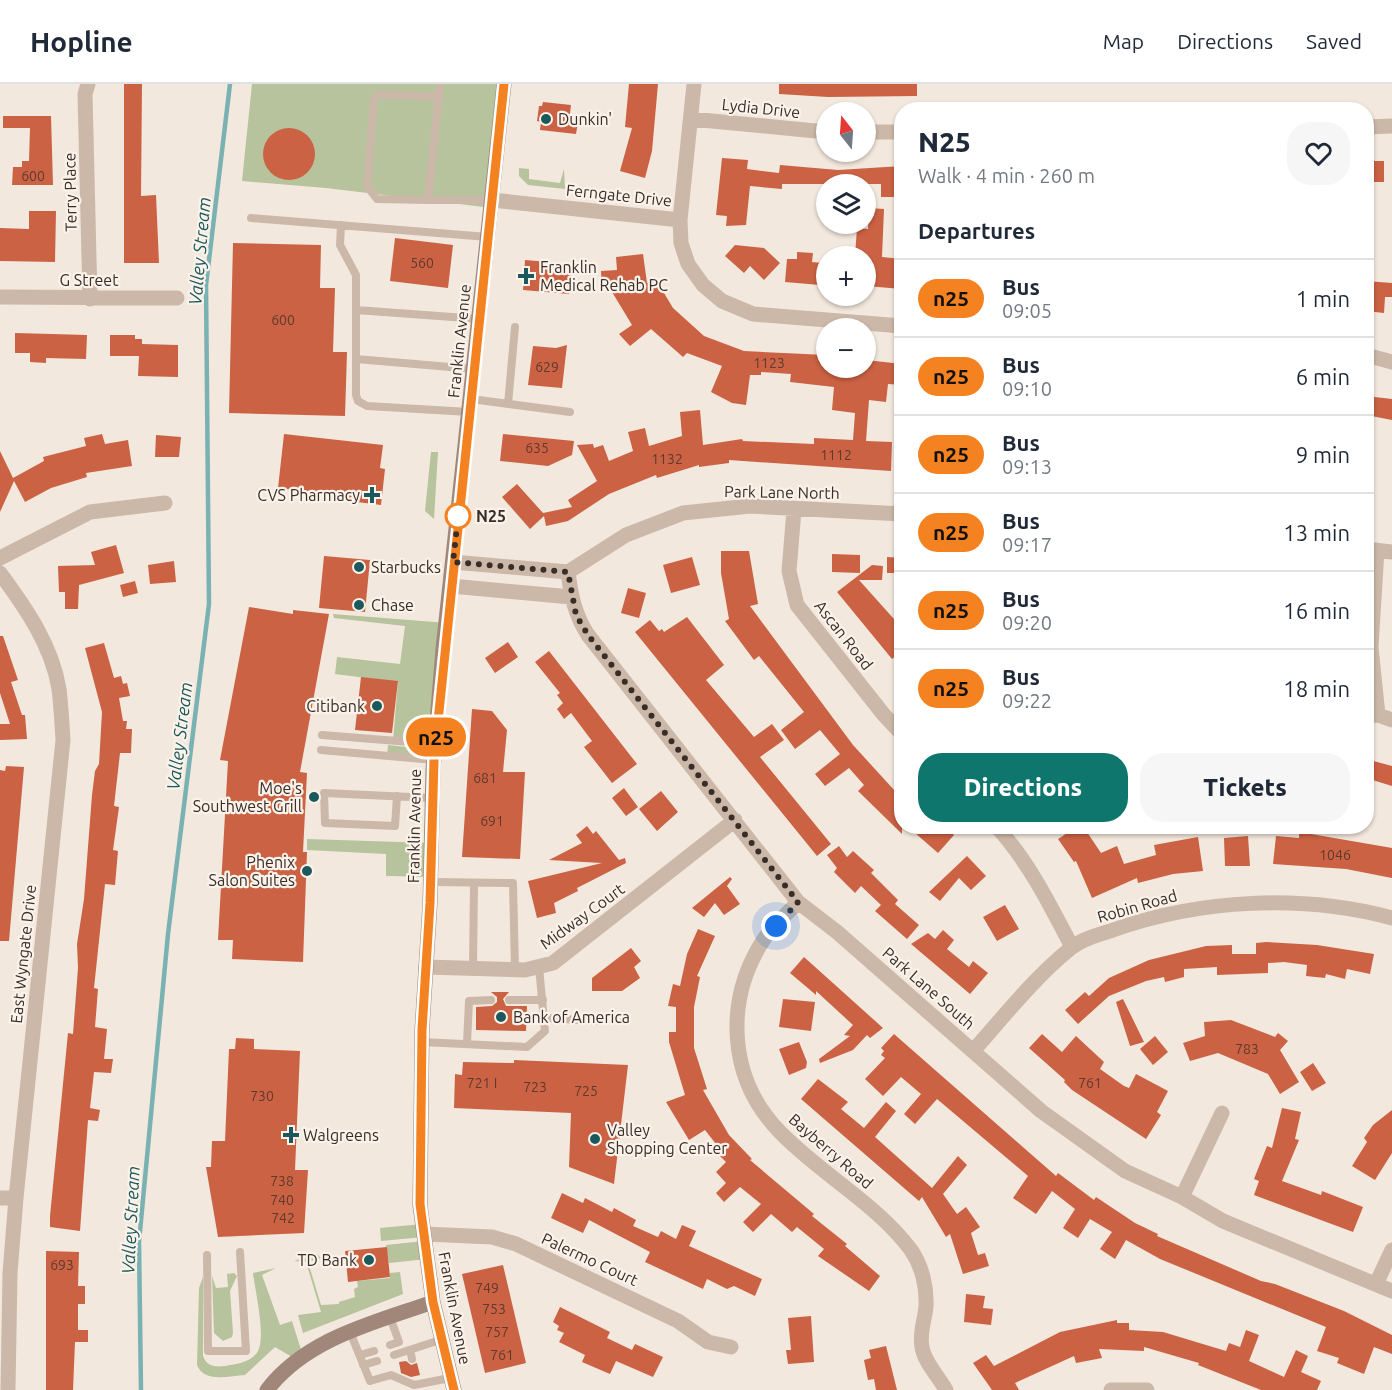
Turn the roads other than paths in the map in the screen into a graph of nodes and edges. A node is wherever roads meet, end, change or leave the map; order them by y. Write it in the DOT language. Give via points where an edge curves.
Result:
graph roads {
  1 [pos="88,84"];
  2 [pos="440,84"];
  3 [pos="504,84"];
  4 [pos="694,84"];
  5 [pos="439,97"];
  6 [pos="692,119"];
  7 [pos="1374,126"];
  8 [pos="1392,126"];
  9 [pos="816,131"];
  10 [pos="876,132"];
  11 [pos="894,132"];
  12 [pos="428,200"];
  13 [pos="492,200"];
  14 [pos="250,218"];
  15 [pos="680,220"];
  16 [pos="342,225"];
  17 [pos="488,237"];
  18 [pos="0,297"];
  19 [pos="177,298"];
  20 [pos="90,299"];
  21 [pos="356,310"];
  22 [pos="480,319"];
  23 [pos="894,325"];
  24 [pos="515,327"];
  25 [pos="1374,357"];
  26 [pos="356,359"];
  27 [pos="1392,362"];
  28 [pos="474,369"];
  29 [pos="508,404"];
  30 [pos="470,405"];
  31 [pos="570,412"];
  32 [pos="165,503"];
  33 [pos="794,510"];
  34 [pos="894,514"];
  35 [pos="1379,550"];
  36 [pos="0,558"];
  37 [pos="453,562"];
  38 [pos="568,572"];
  39 [pos="0,573"];
  40 [pos="451,586"];
  41 [pos="571,597"];
  42 [pos="1374,610"];
  43 [pos="1374,673"];
  44 [pos="1379,717"];
  45 [pos="894,726"];
  46 [pos="322,735"];
  47 [pos="435,744"];
  48 [pos="321,750"];
  49 [pos="434,760"];
  50 [pos="397,796"];
  51 [pos="432,798"];
  52 [pos="735,820"];
  53 [pos="1003,834"];
  54 [pos="431,882"];
  55 [pos="474,883"];
  56 [pos="798,902"];
  57 [pos="1392,918"];
  58 [pos="1072,947"];
  59 [pos="426,967"];
  60 [pos="539,967"];
  61 [pos="473,968"];
  62 [pos="515,970"];
  63 [pos="491,1000"];
  64 [pos="509,1000"];
  65 [pos="543,1000"];
  66 [pos="546,1018"];
  67 [pos="595,1021"];
  68 [pos="422,1042"];
  69 [pos="467,1043"];
  70 [pos="974,1050"];
  71 [pos="1222,1113"];
  72 [pos="1182,1197"];
  73 [pos="0,1198"];
  74 [pos="16,1198"];
  75 [pos="424,1234"];
  76 [pos="1392,1250"];
  77 [pos="240,1252"];
  78 [pos="207,1255"];
  79 [pos="1376,1284"];
  80 [pos="1392,1291"];
  81 [pos="433,1302"];
  82 [pos="390,1317"];
  83 [pos="343,1334"];
  84 [pos="441,1340"];
  85 [pos="731,1347"];
  86 [pos="374,1351"];
  87 [pos="360,1355"];
  88 [pos="377,1361"];
  89 [pos="363,1365"];
  90 [pos="452,1384"];
  91 [pos="8,1390"];
  92 [pos="267,1390"];
  93 [pos="946,1390"];
  94 [pos="1112,1390"];
  95 [pos="1147,1390"];
  1 -- 20 [label="street, Terry Place" via="85,94"];
  2 -- 5 [label="lane"];
  3 -- 13 [label="main road, Franklin Avenue"];
  4 -- 6 [label="street"];
  5 -- 12 [label="lane"];
  5 -- 12 [label="lane" via="379,94 374,99 367,186 370,193 377,199"];
  6 -- 9 [label="street, Lydia Drive"];
  6 -- 15 [label="street"];
  7 -- 8 [label="street"];
  10 -- 11 [label="street"];
  12 -- 13 [label="lane"];
  13 -- 15 [label="street, Ferngate Drive"];
  13 -- 17 [label="main road, Franklin Avenue"];
  14 -- 16 [label="lane"];
  15 -- 23 [label="street, Ferngate Drive" via="681,243 688,264 703,285 722,301 753,314"];
  16 -- 17 [label="lane"];
  16 -- 21 [label="lane" via="340,245 356,275"];
  17 -- 22 [label="main road, Franklin Avenue"];
  18 -- 20 [label="street, G Street"];
  19 -- 20 [label="street, G Street"];
  21 -- 22 [label="lane"];
  21 -- 26 [label="lane"];
  22 -- 28 [label="main road, Franklin Avenue"];
  24 -- 29 [label="lane"];
  25 -- 27 [label="street"];
  26 -- 28 [label="lane"];
  26 -- 30 [label="lane" via="356,395 362,405"];
  28 -- 30 [label="main road, Franklin Avenue"];
  29 -- 30 [label="lane"];
  29 -- 31 [label="lane"];
  30 -- 37 [label="main road, Franklin Avenue"];
  32 -- 36 [label="street" via="90,512"];
  33 -- 34 [label="street, Park Lane North"];
  33 -- 38 [label="street, Park Lane North" via="729,506 683,513 626,535"];
  33 -- 45 [label="street, Ascan Road" via="789,571 797,605"];
  35 -- 42 [label="street"];
  37 -- 38 [label="street"];
  37 -- 40 [label="main road, Franklin Avenue"];
  38 -- 41 [label="street, Park Lane South"];
  39 -- 74 [label="street, East Wyngate Drive" via="25,607 47,648 59,687 63,740"];
  40 -- 41 [label="street"];
  40 -- 47 [label="main road, Franklin Avenue"];
  41 -- 52 [label="street, Park Lane South" via="588,635"];
  43 -- 44 [label="street"];
  46 -- 47 [label="lane"];
  47 -- 49 [label="main road, Franklin Avenue"];
  48 -- 49 [label="lane"];
  49 -- 51 [label="main road, Franklin Avenue"];
  50 -- 50 [label="lane" via="395,826 325,823 324,792"];
  50 -- 51 [label="lane"];
  51 -- 54 [label="main road, Franklin Avenue"];
  52 -- 56 [label="street, Park Lane South"];
  52 -- 60 [label="street, Midway Court" via="590,936 553,963"];
  53 -- 58 [label="street" via="1042,889"];
  54 -- 55 [label="lane"];
  54 -- 59 [label="main road, Franklin Avenue"];
  55 -- 61 [label="lane"];
  55 -- 62 [label="lane" via="513,883"];
  56 -- 70 [label="street, Park Lane South"];
  56 -- 93 [label="street, Bayberry Road" via="765,938 742,986 736,1034 746,1084 779,1132 887,1224 911,1251 925,1286 922,1350"];
  57 -- 58 [label="street, Robin Road" via="1273,903 1216,906 1166,913"];
  58 -- 70 [label="street, Robin Road"];
  59 -- 61 [label="street, Midway Court"];
  59 -- 68 [label="main road, Franklin Avenue"];
  60 -- 62 [label="street, Midway Court"];
  60 -- 65 [label="lane"];
  61 -- 62 [label="street, Midway Court"];
  63 -- 69 [label="lane" via="469,1001"];
  64 -- 65 [label="lane"];
  65 -- 66 [label="lane"];
  66 -- 67 [label="lane"];
  66 -- 69 [label="lane" via="545,1031 527,1047"];
  68 -- 69 [label="lane"];
  68 -- 75 [label="main road, Franklin Avenue" via="419,1160"];
  70 -- 72 [label="street, Park Lane South" via="1041,1112 1078,1140 1125,1171"];
  71 -- 72 [label="street"];
  72 -- 79 [label="street, Park Lane South" via="1223,1221"];
  73 -- 74 [label="street"];
  74 -- 91 [label="street, East Wyngate Drive"];
  75 -- 81 [label="main road, Franklin Avenue"];
  75 -- 85 [label="street, Palermo Court" via="492,1237 516,1244 678,1321 708,1342"];
  76 -- 79 [label="street"];
  77 -- 78 [label="lane" via="246,1351 208,1352"];
  79 -- 80 [label="street, Park Lane South"];
  81 -- 82 [label="main road"];
  81 -- 84 [label="main road, Franklin Avenue"];
  82 -- 83 [label="main road"];
  82 -- 84 [label="lane" via="394,1344 405,1354"];
  83 -- 87 [label="lane"];
  83 -- 92 [label="main road" via="297,1360"];
  84 -- 90 [label="main road, Franklin Avenue"];
  86 -- 87 [label="lane"];
  87 -- 89 [label="lane"];
  88 -- 89 [label="lane"];
  89 -- 90 [label="lane" via="370,1381 391,1376"];
  94 -- 95 [label="street"];
}
